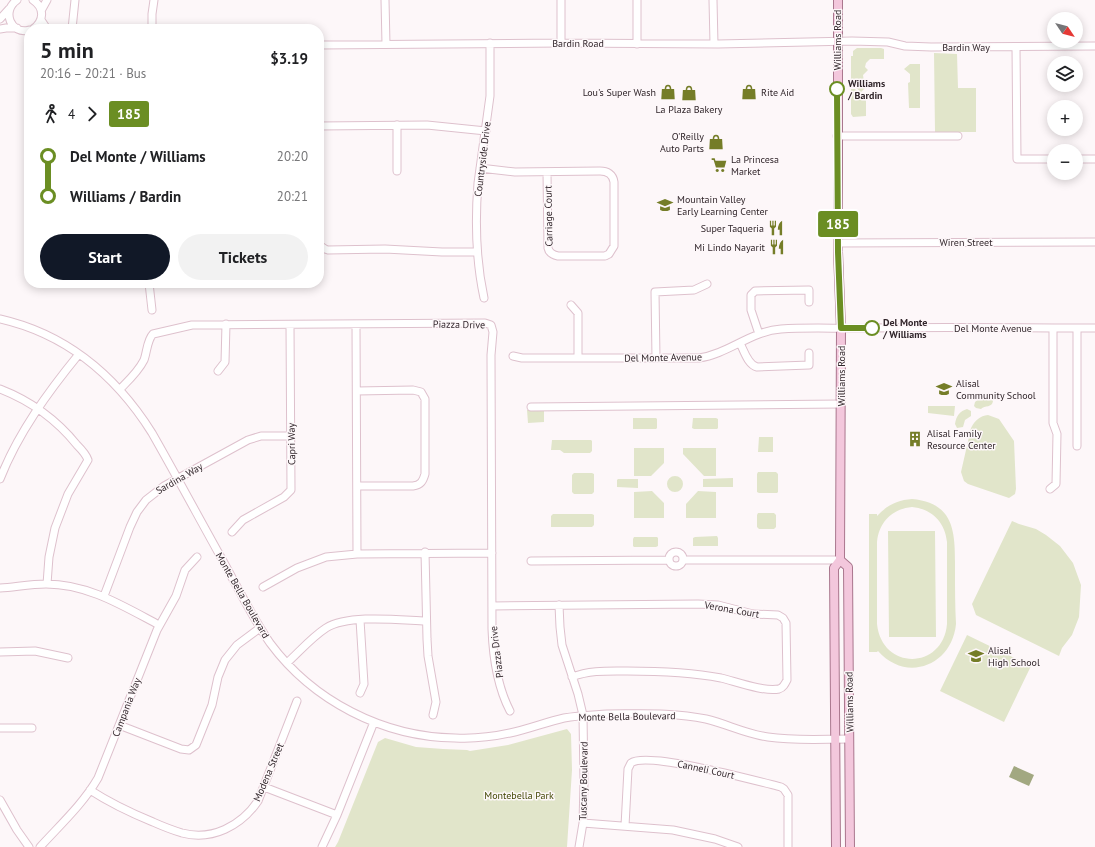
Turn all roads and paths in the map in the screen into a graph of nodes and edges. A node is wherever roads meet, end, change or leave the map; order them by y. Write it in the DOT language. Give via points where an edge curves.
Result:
graph roads {
  1 [pos="17,0"];
  2 [pos="33,0"];
  3 [pos="47,0"];
  4 [pos="75,0"];
  5 [pos="154,0"];
  6 [pos="385,0"];
  7 [pos="560,0"];
  8 [pos="637,0"];
  9 [pos="713,0"];
  10 [pos="838,0"];
  11 [pos="42,9"];
  12 [pos="9,10"];
  13 [pos="0,19"];
  14 [pos="41,20"];
  15 [pos="37,24"];
  16 [pos="44,24"];
  17 [pos="73,24"];
  18 [pos="152,24"];
  19 [pos="17,28"];
  20 [pos="0,30"];
  21 [pos="24,31"];
  22 [pos="837,42"];
  23 [pos="490,43"];
  24 [pos="561,43"];
  25 [pos="386,44"];
  26 [pos="637,44"];
  27 [pos="714,44"];
  28 [pos="324,45"];
  29 [pos="1095,46"];
  30 [pos="1016,47"];
  31 [pos="397,125"];
  32 [pos="324,126"];
  33 [pos="486,131"];
  34 [pos="837,136"];
  35 [pos="958,136"];
  36 [pos="1047,159"];
  37 [pos="1083,159"];
  38 [pos="1095,159"];
  39 [pos="480,168"];
  40 [pos="397,171"];
  41 [pos="548,172"];
  42 [pos="1095,242"];
  43 [pos="838,243"];
  44 [pos="324,248"];
  45 [pos="478,252"];
  46 [pos="707,284"];
  47 [pos="150,288"];
  48 [pos="484,298"];
  49 [pos="809,302"];
  50 [pos="571,305"];
  51 [pos="152,310"];
  52 [pos="0,319"];
  53 [pos="226,324"];
  54 [pos="356,324"];
  55 [pos="290,325"];
  56 [pos="841,328"];
  57 [pos="1053,328"];
  58 [pos="1076,328"];
  59 [pos="1095,328"];
  60 [pos="759,334"];
  61 [pos="740,343"];
  62 [pos="809,353"];
  63 [pos="79,354"];
  64 [pos="513,356"];
  65 [pos="578,358"];
  66 [pos="656,358"];
  67 [pos="218,371"];
  68 [pos="0,389"];
  69 [pos="120,389"];
  70 [pos="357,391"];
  71 [pos="840,404"];
  72 [pos="531,407"];
  73 [pos="39,409"];
  74 [pos="291,436"];
  75 [pos="1077,446"];
  76 [pos="3,464"];
  77 [pos="0,479"];
  78 [pos="178,479"];
  79 [pos="358,486"];
  80 [pos="1050,489"];
  81 [pos="232,532"];
  82 [pos="425,552"];
  83 [pos="492,553"];
  84 [pos="357,554"];
  85 [pos="196,557"];
  86 [pos="840,560"];
  87 [pos="531,561"];
  88 [pos="47,584"];
  89 [pos="263,587"];
  90 [pos="0,588"];
  91 [pos="104,596"];
  92 [pos="559,605"];
  93 [pos="492,606"];
  94 [pos="360,620"];
  95 [pos="426,621"];
  96 [pos="159,625"];
  97 [pos="260,628"];
  98 [pos="0,652"];
  99 [pos="68,658"];
  100 [pos="287,663"];
  101 [pos="572,677"];
  102 [pos="360,693"];
  103 [pos="297,701"];
  104 [pos="510,711"];
  105 [pos="433,715"];
  106 [pos="583,715"];
  107 [pos="374,722"];
  108 [pos="119,725"];
  109 [pos="0,728"];
  110 [pos="32,728"];
  111 [pos="849,738"];
  112 [pos="836,739"];
  113 [pos="264,787"];
  114 [pos="90,790"];
  115 [pos="0,800"];
  116 [pos="337,815"];
  117 [pos="583,823"];
  118 [pos="835,823"];
  119 [pos="625,826"];
  120 [pos="30,847"];
  121 [pos="40,847"];
  122 [pos="322,847"];
  123 [pos="579,847"];
  124 [pos="738,847"];
  125 [pos="788,847"];
  126 [pos="836,847"];
  127 [pos="842,847"];
  128 [pos="850,847"];
  1 -- 12 [label="street"];
  2 -- 11 [label="street"];
  3 -- 11 [label="street"];
  4 -- 17 [label="street"];
  5 -- 18 [label="street"];
  6 -- 25 [label="street"];
  7 -- 24 [label="street"];
  8 -- 26 [label="street"];
  9 -- 27 [label="street"];
  10 -- 22 [label="main road, Williams Road"];
  11 -- 14 [label="street"];
  12 -- 13 [label="street"];
  12 -- 19 [label="street" via="9,18"];
  14 -- 15 [label="street"];
  14 -- 16 [label="street"];
  19 -- 20 [label="street"];
  19 -- 21 [label="street"];
  22 -- 27 [label="street, Bardin Road"];
  22 -- 30 [label="street, Bardin Way" via="881,42 931,47"];
  22 -- 34 [label="main road, Williams Road"];
  23 -- 24 [label="street, Bardin Road"];
  23 -- 25 [label="street, Bardin Road"];
  23 -- 33 [label="street, Countryside Drive" via="490,96"];
  24 -- 26 [label="street, Bardin Road"];
  25 -- 28 [label="street, Bardin Road"];
  26 -- 27 [label="street, Bardin Road"];
  29 -- 30 [label="street, Bardin Way"];
  30 -- 36 [label="street" via="1017,159"];
  31 -- 32 [label="street"];
  31 -- 33 [label="street"];
  31 -- 40 [label="street"];
  33 -- 39 [label="street, Countryside Drive"];
  34 -- 35 [label="street"];
  34 -- 43 [label="main road, Williams Road"];
  37 -- 38 [label="street"];
  39 -- 41 [label="street" via="509,172"];
  39 -- 45 [label="street, Countryside Drive" via="477,198"];
  41 -- 41 [label="street, Carriage Court" via="549,252 558,256 610,254 614,246 612,176 604,171"];
  42 -- 43 [label="street, Wiren Street"];
  43 -- 56 [label="main road, Williams Road"];
  44 -- 45 [label="street"];
  45 -- 48 [label="street, Countryside Drive"];
  46 -- 66 [label="street" via="694,290 655,292"];
  47 -- 51 [label="street"];
  49 -- 60 [label="street" via="808,290 755,291 751,295 751,310"];
  50 -- 65 [label="street" via="578,313"];
  52 -- 63 [label="street, Monte Bella Boulevard" via="37,331"];
  53 -- 55 [label="street, Piazza Drive"];
  53 -- 67 [label="street" via="225,362"];
  53 -- 69 [label="street, Piazza Drive" via="192,325 153,334 141,365"];
  54 -- 55 [label="street, Piazza Drive"];
  54 -- 70 [label="street"];
  54 -- 83 [label="street, Piazza Drive" via="491,325"];
  55 -- 74 [label="street, Capri Way"];
  56 -- 57 [label="street, Del Monte Avenue"];
  56 -- 60 [label="street, Del Monte Avenue" via="781,329"];
  56 -- 71 [label="main road, Williams Road"];
  57 -- 58 [label="street, Del Monte Avenue"];
  57 -- 80 [label="street" via="1054,423 1057,434 1056,484"];
  58 -- 59 [label="street, Del Monte Avenue"];
  58 -- 75 [label="street"];
  60 -- 61 [label="street, Del Monte Avenue"];
  61 -- 62 [label="street" via="754,367 809,366"];
  61 -- 66 [label="street, Del Monte Avenue" via="707,357"];
  63 -- 69 [label="street, Monte Bella Boulevard"];
  63 -- 73 [label="street"];
  64 -- 65 [label="street, Del Monte Avenue"];
  65 -- 66 [label="street, Del Monte Avenue"];
  68 -- 73 [label="street"];
  69 -- 78 [label="street, Monte Bella Boulevard" via="144,420"];
  70 -- 79 [label="street"];
  70 -- 79 [label="street" via="413,390 421,392 425,399 425,474 422,482 417,486"];
  71 -- 72 [label="street"];
  71 -- 86 [label="main road, Williams Road"];
  73 -- 76 [label="street"];
  73 -- 88 [label="street" via="64,429 88,460 68,494 55,528"];
  74 -- 78 [label="street, Sardina Way" via="261,436 248,440"];
  74 -- 81 [label="street, Capri Way" via="291,490 284,497 243,520"];
  76 -- 77 [label="street"];
  78 -- 91 [label="street, Sardina Way" via="151,495 137,512"];
  78 -- 97 [label="street, Monte Bella Boulevard"];
  79 -- 84 [label="street"];
  82 -- 83 [label="street"];
  82 -- 84 [label="street"];
  82 -- 95 [label="street"];
  83 -- 93 [label="street, Piazza Drive"];
  84 -- 89 [label="street" via="326,557"];
  85 -- 96 [label="street, Campania Way" via="185,570 176,596"];
  86 -- 87 [label="street" via="683,560 677,566 671,565 668,560"];
  86 -- 111 [label="main road, Williams Road" via="848,567"];
  86 -- 112 [label="main road, Williams Road" via="834,568"];
  88 -- 90 [label="street"];
  88 -- 91 [label="street" via="74,587"];
  91 -- 96 [label="street"];
  92 -- 93 [label="street, Verona Court"];
  92 -- 101 [label="street, Tuscany Boulevard" via="562,645"];
  92 -- 101 [label="street, Verona Court" via="711,604 753,614 778,616 784,618 786,623 787,680 784,686 778,689 672,671 597,671"];
  93 -- 104 [label="street, Piazza Drive" via="497,671"];
  94 -- 95 [label="street"];
  94 -- 100 [label="street" via="344,621 326,628"];
  94 -- 102 [label="street" via="364,684"];
  95 -- 105 [label="street" via="428,656 436,702"];
  96 -- 108 [label="street, Campania Way"];
  97 -- 100 [label="street, Monte Bella Boulevard"];
  97 -- 108 [label="street" via="237,645 225,660 209,713 196,745 191,750 181,749"];
  98 -- 99 [label="street" via="35,651"];
  100 -- 107 [label="street, Monte Bella Boulevard" via="322,694"];
  101 -- 106 [label="street, Tuscany Boulevard"];
  103 -- 113 [label="street, Modena Street"];
  106 -- 107 [label="street, Monte Bella Boulevard" via="476,738 421,735"];
  106 -- 112 [label="street, Monte Bella Boulevard" via="678,715 706,719 767,737 799,740"];
  106 -- 117 [label="street, Tuscany Boulevard"];
  107 -- 116 [label="street"];
  108 -- 114 [label="street, Campania Way" via="101,771"];
  109 -- 110 [label="street"];
  111 -- 112 [label="street, Monte Bella Boulevard"];
  111 -- 128 [label="main road, Williams Road"];
  112 -- 118 [label="main road, Williams Road"];
  113 -- 114 [label="street, Modena Street" via="258,801 242,819 220,832 198,835 182,833 142,818 117,807"];
  113 -- 116 [label="street"];
  114 -- 121 [label="street, Campania Way"];
  115 -- 120 [label="street"];
  116 -- 122 [label="street"];
  117 -- 119 [label="street"];
  117 -- 123 [label="street, Tuscany Boulevard"];
  118 -- 126 [label="main road, Williams Road"];
  118 -- 127 [label="main road"];
  119 -- 124 [label="street" via="686,832"];
  119 -- 125 [label="street, Canneli Court" via="628,769 631,763 640,760 679,764 784,788 788,795"];
}
